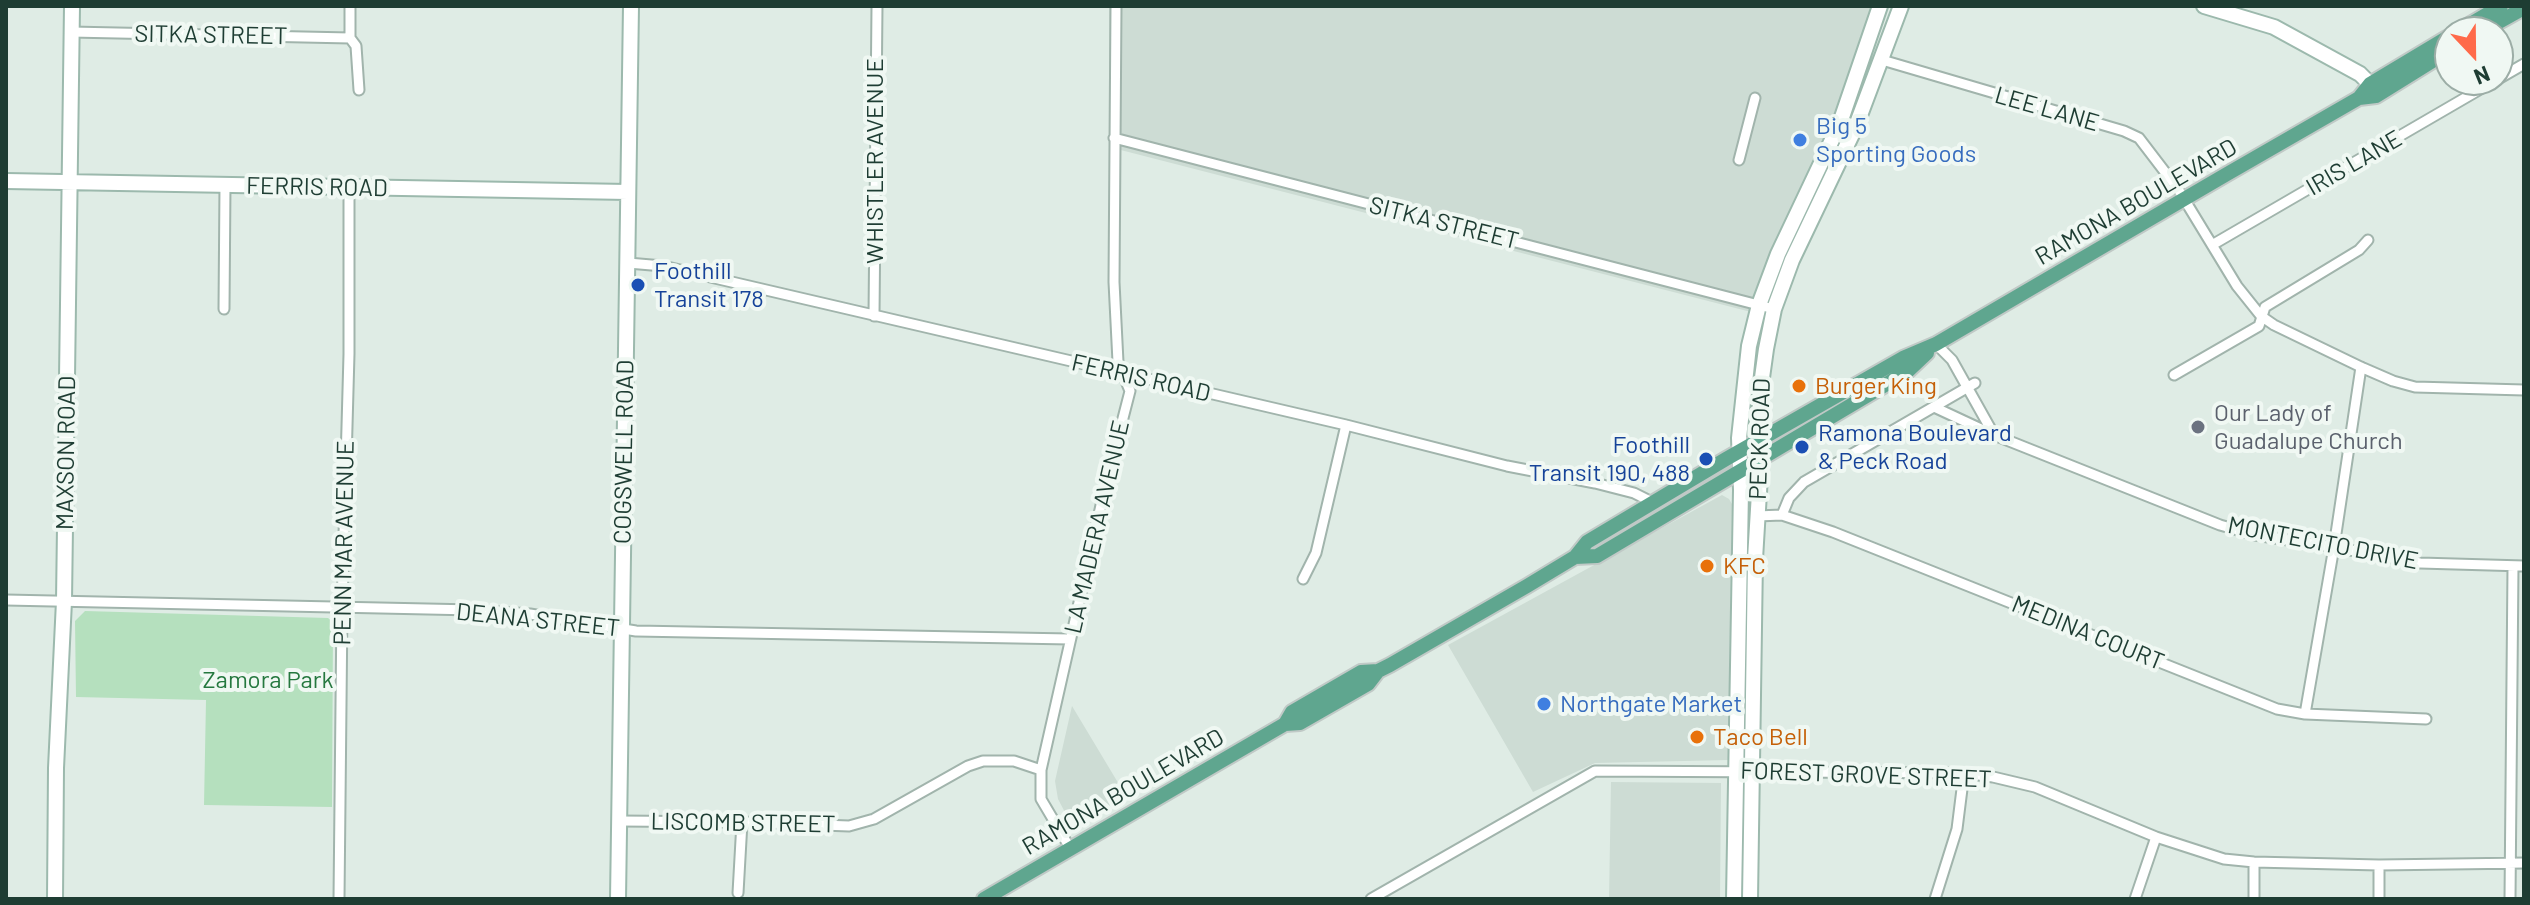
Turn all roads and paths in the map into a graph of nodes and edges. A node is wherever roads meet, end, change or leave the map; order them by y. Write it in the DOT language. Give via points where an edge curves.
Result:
graph roads {
  1 [pos="72,6"];
  2 [pos="350,6"];
  3 [pos="631,6"];
  4 [pos="877,6"];
  5 [pos="1116,6"];
  6 [pos="1880,6"];
  7 [pos="1901,6"];
  8 [pos="2204,6"];
  9 [pos="71,32"];
  10 [pos="350,38"];
  11 [pos="2434,46"];
  12 [pos="1882,60"];
  13 [pos="2434,60"];
  14 [pos="2370,84"];
  15 [pos="359,90"];
  16 [pos="2468,96"];
  17 [pos="1755,98"];
  18 [pos="2359,98"];
  19 [pos="1114,138"];
  20 [pos="1739,160"];
  21 [pos="6,181"];
  22 [pos="69,182"];
  23 [pos="225,185"];
  24 [pos="349,187"];
  25 [pos="628,192"];
  26 [pos="2184,199"];
  27 [pos="2368,240"];
  28 [pos="2212,245"];
  29 [pos="628,263"];
  30 [pos="1759,305"];
  31 [pos="224,309"];
  32 [pos="1774,309"];
  33 [pos="874,316"];
  34 [pos="2261,316"];
  35 [pos="1936,344"];
  36 [pos="2361,367"];
  37 [pos="1125,374"];
  38 [pos="2174,375"];
  39 [pos="1971,385"];
  40 [pos="2524,390"];
  41 [pos="1934,407"];
  42 [pos="1346,425"];
  43 [pos="1994,435"];
  44 [pos="1760,440"];
  45 [pos="1738,452"];
  46 [pos="1760,460"];
  47 [pos="1741,472"];
  48 [pos="1652,502"];
  49 [pos="1782,515"];
  50 [pos="1757,516"];
  51 [pos="2334,547"];
  52 [pos="1575,557"];
  53 [pos="2513,566"];
  54 [pos="2524,566"];
  55 [pos="1303,579"];
  56 [pos="6,600"];
  57 [pos="64,601"];
  58 [pos="342,607"];
  59 [pos="1738,612"];
  60 [pos="1754,613"];
  61 [pos="621,628"];
  62 [pos="1070,639"];
  63 [pos="2305,714"];
  64 [pos="2426,719"];
  65 [pos="1041,770"];
  66 [pos="1736,770"];
  67 [pos="1752,770"];
  68 [pos="1964,773"];
  69 [pos="619,821"];
  70 [pos="742,822"];
  71 [pos="2156,837"];
  72 [pos="1070,848"];
  73 [pos="2254,862"];
  74 [pos="2511,863"];
  75 [pos="2524,863"];
  76 [pos="2379,865"];
  77 [pos="738,893"];
  78 [pos="55,899"];
  79 [pos="339,899"];
  80 [pos="618,899"];
  81 [pos="984,899"];
  82 [pos="1371,899"];
  83 [pos="1734,899"];
  84 [pos="1750,899"];
  85 [pos="1935,899"];
  86 [pos="2135,899"];
  87 [pos="2254,899"];
  88 [pos="2379,899"];
  89 [pos="2510,899"];
  1 -- 9 [label="street, MAXSON ROAD"];
  2 -- 10 [label="street"];
  3 -- 25 [label="street, COGSWELL ROAD"];
  4 -- 33 [label="street, WHISTLER AVENUE"];
  5 -- 19 [label="street, LA MADERA AVENUE"];
  6 -- 30 [label="street, PECK ROAD" via="1840,123"];
  7 -- 12 [label="street, PECK ROAD"];
  8 -- 14 [label="street" via="2274,27"];
  9 -- 10 [label="street, SITKA STREET"];
  9 -- 22 [label="street, MAXSON ROAD"];
  10 -- 15 [label="street" via="356,46"];
  11 -- 14 [label="main road, RAMONA BOULEVARD"];
  12 -- 26 [label="street, LEE LANE" via="2124,131 2139,138"];
  12 -- 32 [label="street, PECK ROAD"];
  13 -- 18 [label="main road, RAMONA BOULEVARD" via="2376,96"];
  14 -- 18 [label="main road, RAMONA BOULEVARD"];
  16 -- 28 [label="street, IRIS LANE"];
  17 -- 20 [label="street"];
  18 -- 26 [label="main road, RAMONA BOULEVARD"];
  19 -- 30 [label="street, SITKA STREET"];
  19 -- 37 [label="street, LA MADERA AVENUE" via="1114,282 1118,362"];
  21 -- 22 [label="street, FERRIS ROAD"];
  22 -- 23 [label="street, FERRIS ROAD"];
  22 -- 57 [label="street, MAXSON ROAD"];
  23 -- 24 [label="street, FERRIS ROAD"];
  23 -- 31 [label="street"];
  24 -- 25 [label="street, FERRIS ROAD"];
  24 -- 58 [label="street, PENN MAR AVENUE"];
  25 -- 29 [label="street, COGSWELL ROAD"];
  26 -- 28 [label="street, LEE LANE"];
  26 -- 35 [label="main road, RAMONA BOULEVARD"];
  27 -- 34 [label="street" via="2265,307"];
  28 -- 34 [label="street, LEE LANE"];
  29 -- 33 [label="street, FERRIS ROAD" via="663,266"];
  29 -- 61 [label="street, COGSWELL ROAD"];
  30 -- 32 [label="street, SITKA STREET"];
  30 -- 45 [label="street, PECK ROAD" via="1742,391"];
  32 -- 44 [label="street, PECK ROAD" via="1760,392"];
  33 -- 37 [label="street, FERRIS ROAD"];
  34 -- 36 [label="street"];
  34 -- 38 [label="street" via="2259,326"];
  35 -- 39 [label="street"];
  35 -- 44 [label="main road, RAMONA BOULEVARD"];
  35 -- 46 [label="main road, RAMONA BOULEVARD" via="1909,370"];
  36 -- 40 [label="street" via="2415,387"];
  36 -- 51 [label="street"];
  37 -- 42 [label="street, FERRIS ROAD"];
  37 -- 62 [label="street, LA MADERA AVENUE" via="1130,391"];
  39 -- 41 [label="street"];
  39 -- 43 [label="street"];
  41 -- 43 [label="street, MONTECITO DRIVE"];
  41 -- 49 [label="street" via="1804,482"];
  42 -- 48 [label="street, FERRIS ROAD" via="1634,493"];
  42 -- 55 [label="street" via="1316,553"];
  43 -- 51 [label="street, MONTECITO DRIVE" via="2220,525"];
  44 -- 45 [label="main road, RAMONA BOULEVARD"];
  44 -- 46 [label="street, PECK ROAD"];
  45 -- 47 [label="street, PECK ROAD"];
  45 -- 48 [label="main road, RAMONA BOULEVARD"];
  46 -- 47 [label="main road, RAMONA BOULEVARD"];
  46 -- 50 [label="street, PECK ROAD"];
  47 -- 52 [label="main road, RAMONA BOULEVARD" via="1597,556"];
  47 -- 59 [label="street, PECK ROAD"];
  48 -- 52 [label="main road, RAMONA BOULEVARD" via="1587,542"];
  49 -- 50 [label="street, MEDINA COURT"];
  49 -- 63 [label="street, MEDINA COURT" via="2277,709"];
  50 -- 60 [label="street, PECK ROAD"];
  51 -- 53 [label="street, MONTECITO DRIVE" via="2420,563"];
  51 -- 63 [label="street"];
  52 -- 72 [label="main road, RAMONA BOULEVARD" via="1378,671 1368,684 1300,723 1285,724"];
  53 -- 54 [label="street, MONTECITO DRIVE"];
  53 -- 74 [label="street"];
  56 -- 57 [label="street, DEANA STREET"];
  57 -- 58 [label="street, DEANA STREET"];
  57 -- 78 [label="street, MAXSON ROAD"];
  58 -- 61 [label="street, DEANA STREET" via="503,612"];
  58 -- 79 [label="street, PENN MAR AVENUE"];
  59 -- 60 [label="street"];
  59 -- 66 [label="street, PECK ROAD"];
  60 -- 67 [label="street, PECK ROAD"];
  61 -- 62 [label="street, DEANA STREET"];
  61 -- 69 [label="street, COGSWELL ROAD"];
  62 -- 65 [label="street, LA MADERA AVENUE"];
  63 -- 64 [label="street, MEDINA COURT"];
  65 -- 70 [label="street, LISCOMB STREET" via="1014,761 983,761 874,819 849,826"];
  65 -- 72 [label="street, LA MADERA AVENUE" via="1041,799"];
  66 -- 67 [label="street, FOREST GROVE STREET"];
  66 -- 82 [label="street, FOREST GROVE STREET" via="1595,771"];
  66 -- 83 [label="street, PECK ROAD"];
  67 -- 68 [label="street, FOREST GROVE STREET"];
  67 -- 84 [label="street, PECK ROAD"];
  68 -- 71 [label="street, FOREST GROVE STREET" via="2035,787"];
  68 -- 85 [label="street" via="1957,829"];
  69 -- 70 [label="street, LISCOMB STREET"];
  69 -- 80 [label="street, COGSWELL ROAD"];
  70 -- 77 [label="street"];
  71 -- 73 [label="street, FOREST GROVE STREET" via="2224,859"];
  71 -- 86 [label="street"];
  72 -- 81 [label="main road, RAMONA BOULEVARD"];
  73 -- 76 [label="street, FOREST GROVE STREET"];
  73 -- 87 [label="street"];
  74 -- 75 [label="street, FOREST GROVE STREET"];
  74 -- 76 [label="street, FOREST GROVE STREET"];
  74 -- 89 [label="street"];
  76 -- 88 [label="street"];
}
